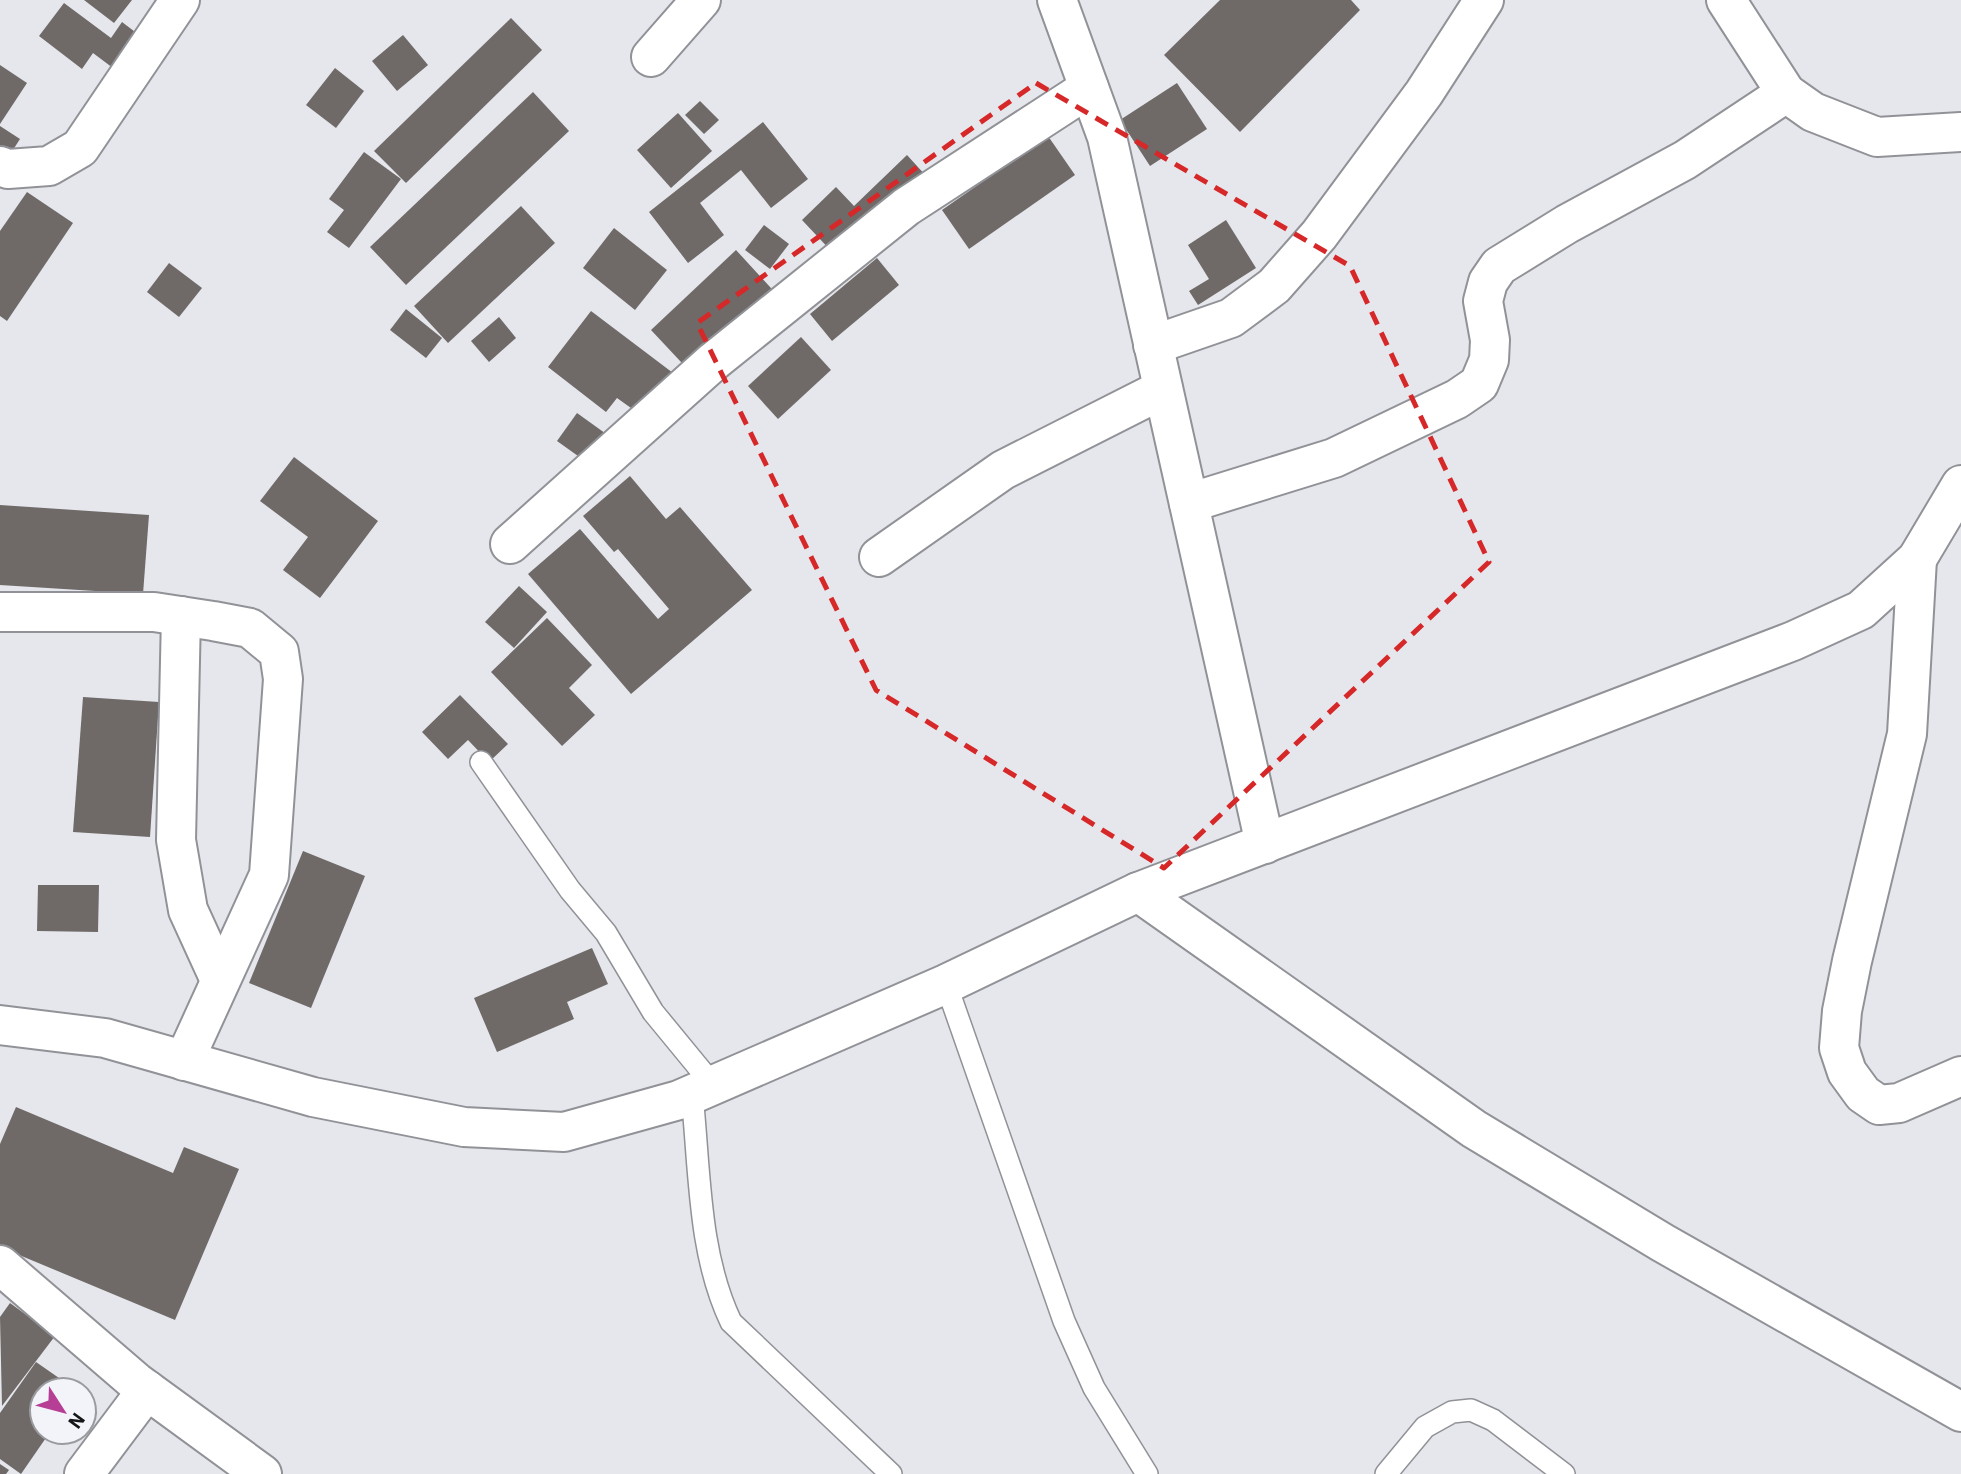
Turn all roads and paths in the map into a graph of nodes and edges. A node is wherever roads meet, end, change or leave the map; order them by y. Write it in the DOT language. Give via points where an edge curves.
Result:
graph roads {
  1 [pos="180,0"];
  2 [pos="701,0"];
  3 [pos="1057,0"];
  4 [pos="1484,0"];
  5 [pos="1726,0"];
  6 [pos="651,57"];
  7 [pos="1089,88"];
  8 [pos="1786,93"];
  9 [pos="1961,132"];
  10 [pos="0,166"];
  11 [pos="1153,345"];
  12 [pos="1163,389"];
  13 [pos="1961,485"];
  14 [pos="1189,503"];
  15 [pos="510,544"];
  16 [pos="879,557"];
  17 [pos="1917,559"];
  18 [pos="0,612"];
  19 [pos="181,616"];
  20 [pos="481,762"];
  21 [pos="1265,844"];
  22 [pos="1138,892"];
  23 [pos="220,980"];
  24 [pos="946,984"];
  25 [pos="0,1025"];
  26 [pos="184,1060"];
  27 [pos="1961,1076"];
  28 [pos="702,1090"];
  29 [pos="0,1265"];
  30 [pos="147,1390"];
  31 [pos="1961,1412"];
  32 [pos="84,1474"];
  33 [pos="262,1474"];
  34 [pos="891,1474"];
  35 [pos="1147,1474"];
  36 [pos="1386,1474"];
  37 [pos="1563,1474"];
  1 -- 10 [label="street" via="80,148 49,166 8,170"];
  2 -- 6 [label="street"];
  3 -- 7 [label="street"];
  4 -- 11 [label="street" via="1424,93 1319,235 1274,286 1231,318"];
  5 -- 8 [label="street"];
  7 -- 11 [label="street" via="1107,137"];
  7 -- 15 [label="street" via="906,207 714,361"];
  8 -- 9 [label="street" via="1813,112 1877,136"];
  8 -- 14 [label="street" via="1685,160 1499,266 1483,301 1490,340 1489,360 1479,384 1334,458"];
  11 -- 12 [label="street"];
  12 -- 14 [label="street"];
  12 -- 16 [label="street" via="1003,470"];
  13 -- 17 [label="street"];
  14 -- 21 [label="street"];
  17 -- 21 [label="street" via="1861,610 1793,641"];
  17 -- 27 [label="street" via="1907,734 1852,961 1839,1048 1847,1072 1863,1094 1879,1105 1899,1103"];
  18 -- 19 [label="street"];
  19 -- 23 [label="street" via="176,841 188,909"];
  19 -- 23 [label="street" via="250,628 279,653 283,679 269,875"];
  20 -- 28 [label="lane" via="570,890 606,933"];
  21 -- 22 [label="street"];
  22 -- 24 [label="street"];
  22 -- 31 [label="street" via="1475,1129 1663,1243"];
  23 -- 26 [label="street"];
  24 -- 28 [label="street"];
  24 -- 35 [label="lane" via="1064,1321 1094,1388"];
  25 -- 26 [label="street" via="105,1038"];
  26 -- 28 [label="street" via="313,1097 464,1127 564,1132"];
  28 -- 34 [label="lane" via="708,1256 731,1322"];
  29 -- 30 [label="street"];
  30 -- 32 [label="street"];
  30 -- 33 [label="street"];
  36 -- 37 [label="lane" via="1425,1427 1452,1412 1471,1410 1493,1420"];
}
